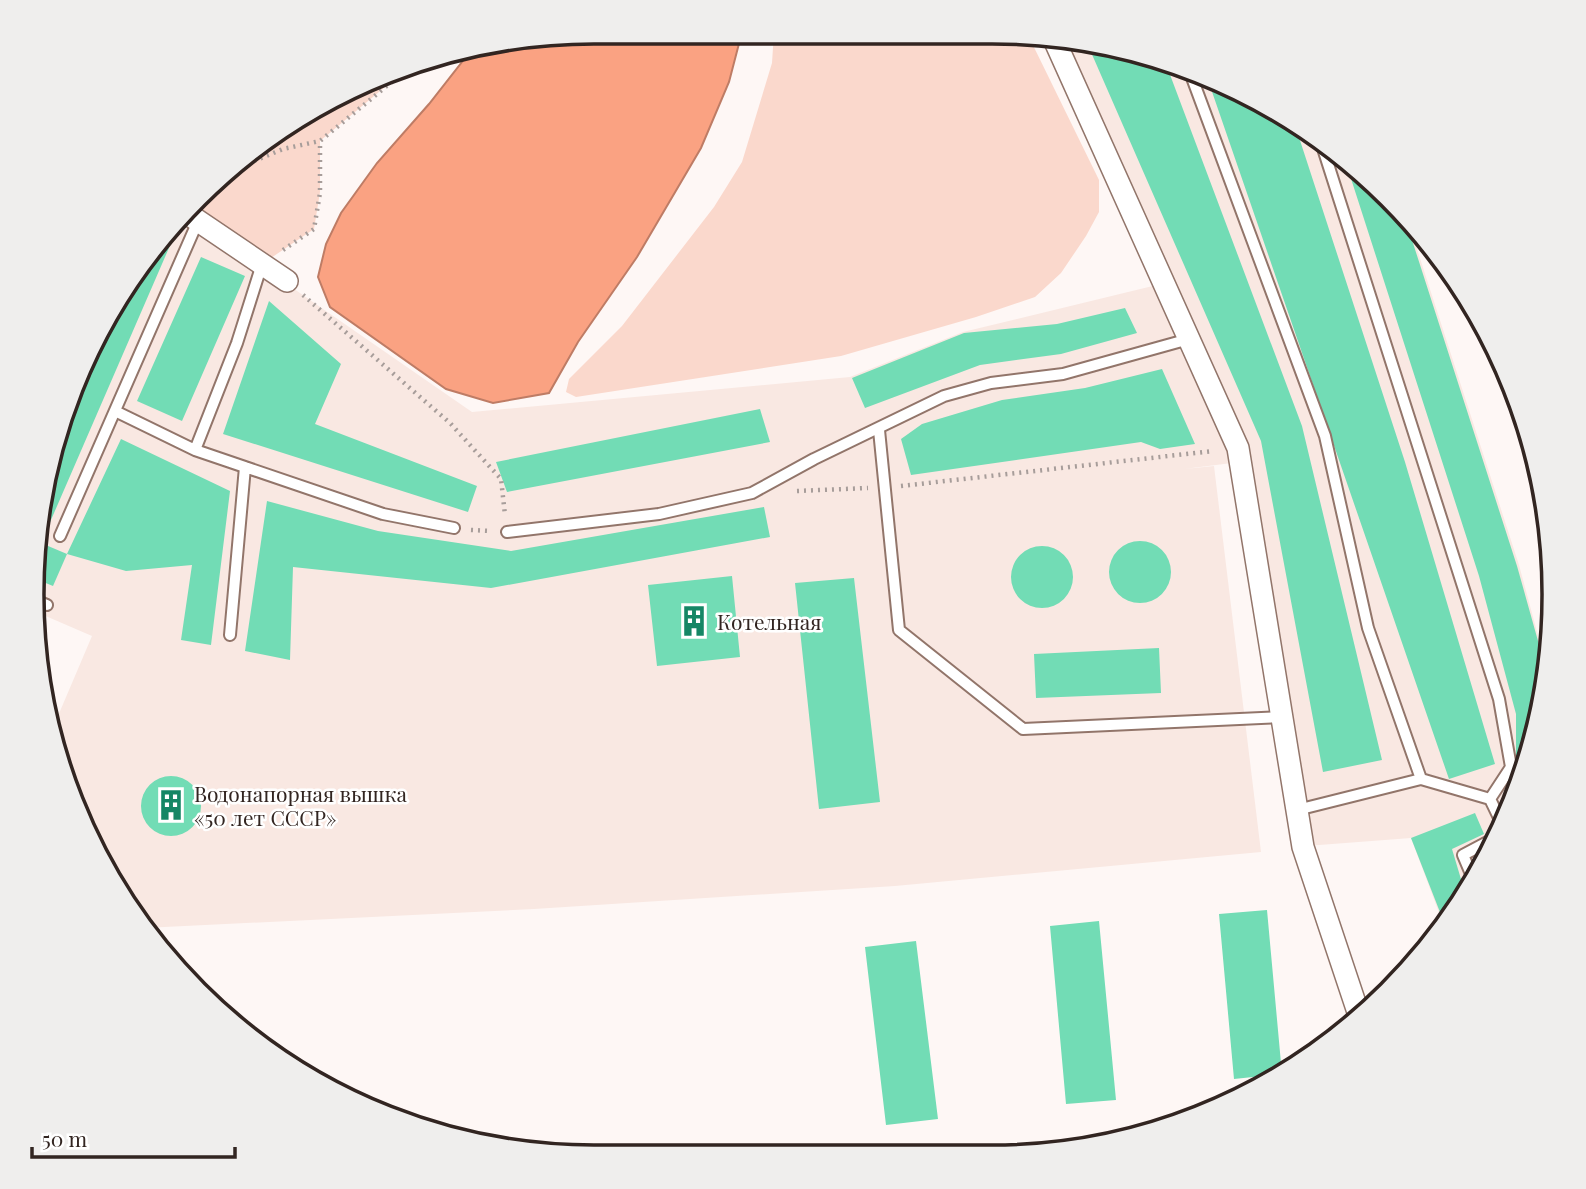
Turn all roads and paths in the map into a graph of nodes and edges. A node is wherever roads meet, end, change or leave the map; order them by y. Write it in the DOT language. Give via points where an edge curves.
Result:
graph roads {
  1 [pos="1058,48"];
  2 [pos="1194,83"];
  3 [pos="389,84"];
  4 [pos="320,141"];
  5 [pos="1326,157"];
  6 [pos="256,160"];
  7 [pos="193,217"];
  8 [pos="189,222"];
  9 [pos="262,264"];
  10 [pos="287,281"];
  11 [pos="1189,338"];
  12 [pos="115,411"];
  13 [pos="879,430"];
  14 [pos="1238,448"];
  15 [pos="195,450"];
  16 [pos="245,467"];
  17 [pos="884,487"];
  18 [pos="792,491"];
  19 [pos="454,528"];
  20 [pos="507,532"];
  21 [pos="61,536"];
  22 [pos="230,635"];
  23 [pos="1281,717"];
  24 [pos="1421,779"];
  25 [pos="1490,799"];
  26 [pos="1297,810"];
  27 [pos="1497,813"];
  28 [pos="1481,845"];
  29 [pos="1469,869"];
  30 [pos="1356,1008"];
  1 -- 11 [label="street"];
  2 -- 24 [label="lane" via="1325,436 1368,628"];
  3 -- 4 [label="path"];
  4 -- 6 [label="path"];
  4 -- 9 [label="path" via="320,193 314,229"];
  5 -- 25 [label="lane" via="1499,699 1511,767"];
  7 -- 9 [label="street"];
  8 -- 12 [label="lane"];
  9 -- 10 [label="street"];
  9 -- 15 [label="lane"];
  10 -- 20 [label="path" via="450,423 501,479"];
  11 -- 13 [label="lane" via="1063,374 991,383 944,396"];
  11 -- 14 [label="street"];
  12 -- 15 [label="lane"];
  12 -- 21 [label="lane"];
  13 -- 17 [label="lane"];
  13 -- 20 [label="lane" via="752,493 659,514"];
  14 -- 17 [label="path"];
  14 -- 23 [label="street"];
  15 -- 16 [label="lane"];
  16 -- 19 [label="lane" via="383,514"];
  16 -- 22 [label="lane"];
  17 -- 18 [label="path"];
  17 -- 23 [label="lane" via="899,630 1023,729"];
  19 -- 20 [label="path"];
  23 -- 26 [label="street"];
  24 -- 25 [label="lane"];
  24 -- 26 [label="lane"];
  25 -- 27 [label="lane"];
  26 -- 30 [label="street" via="1303,847"];
  28 -- 29 [label="lane" via="1463,855"];
}
